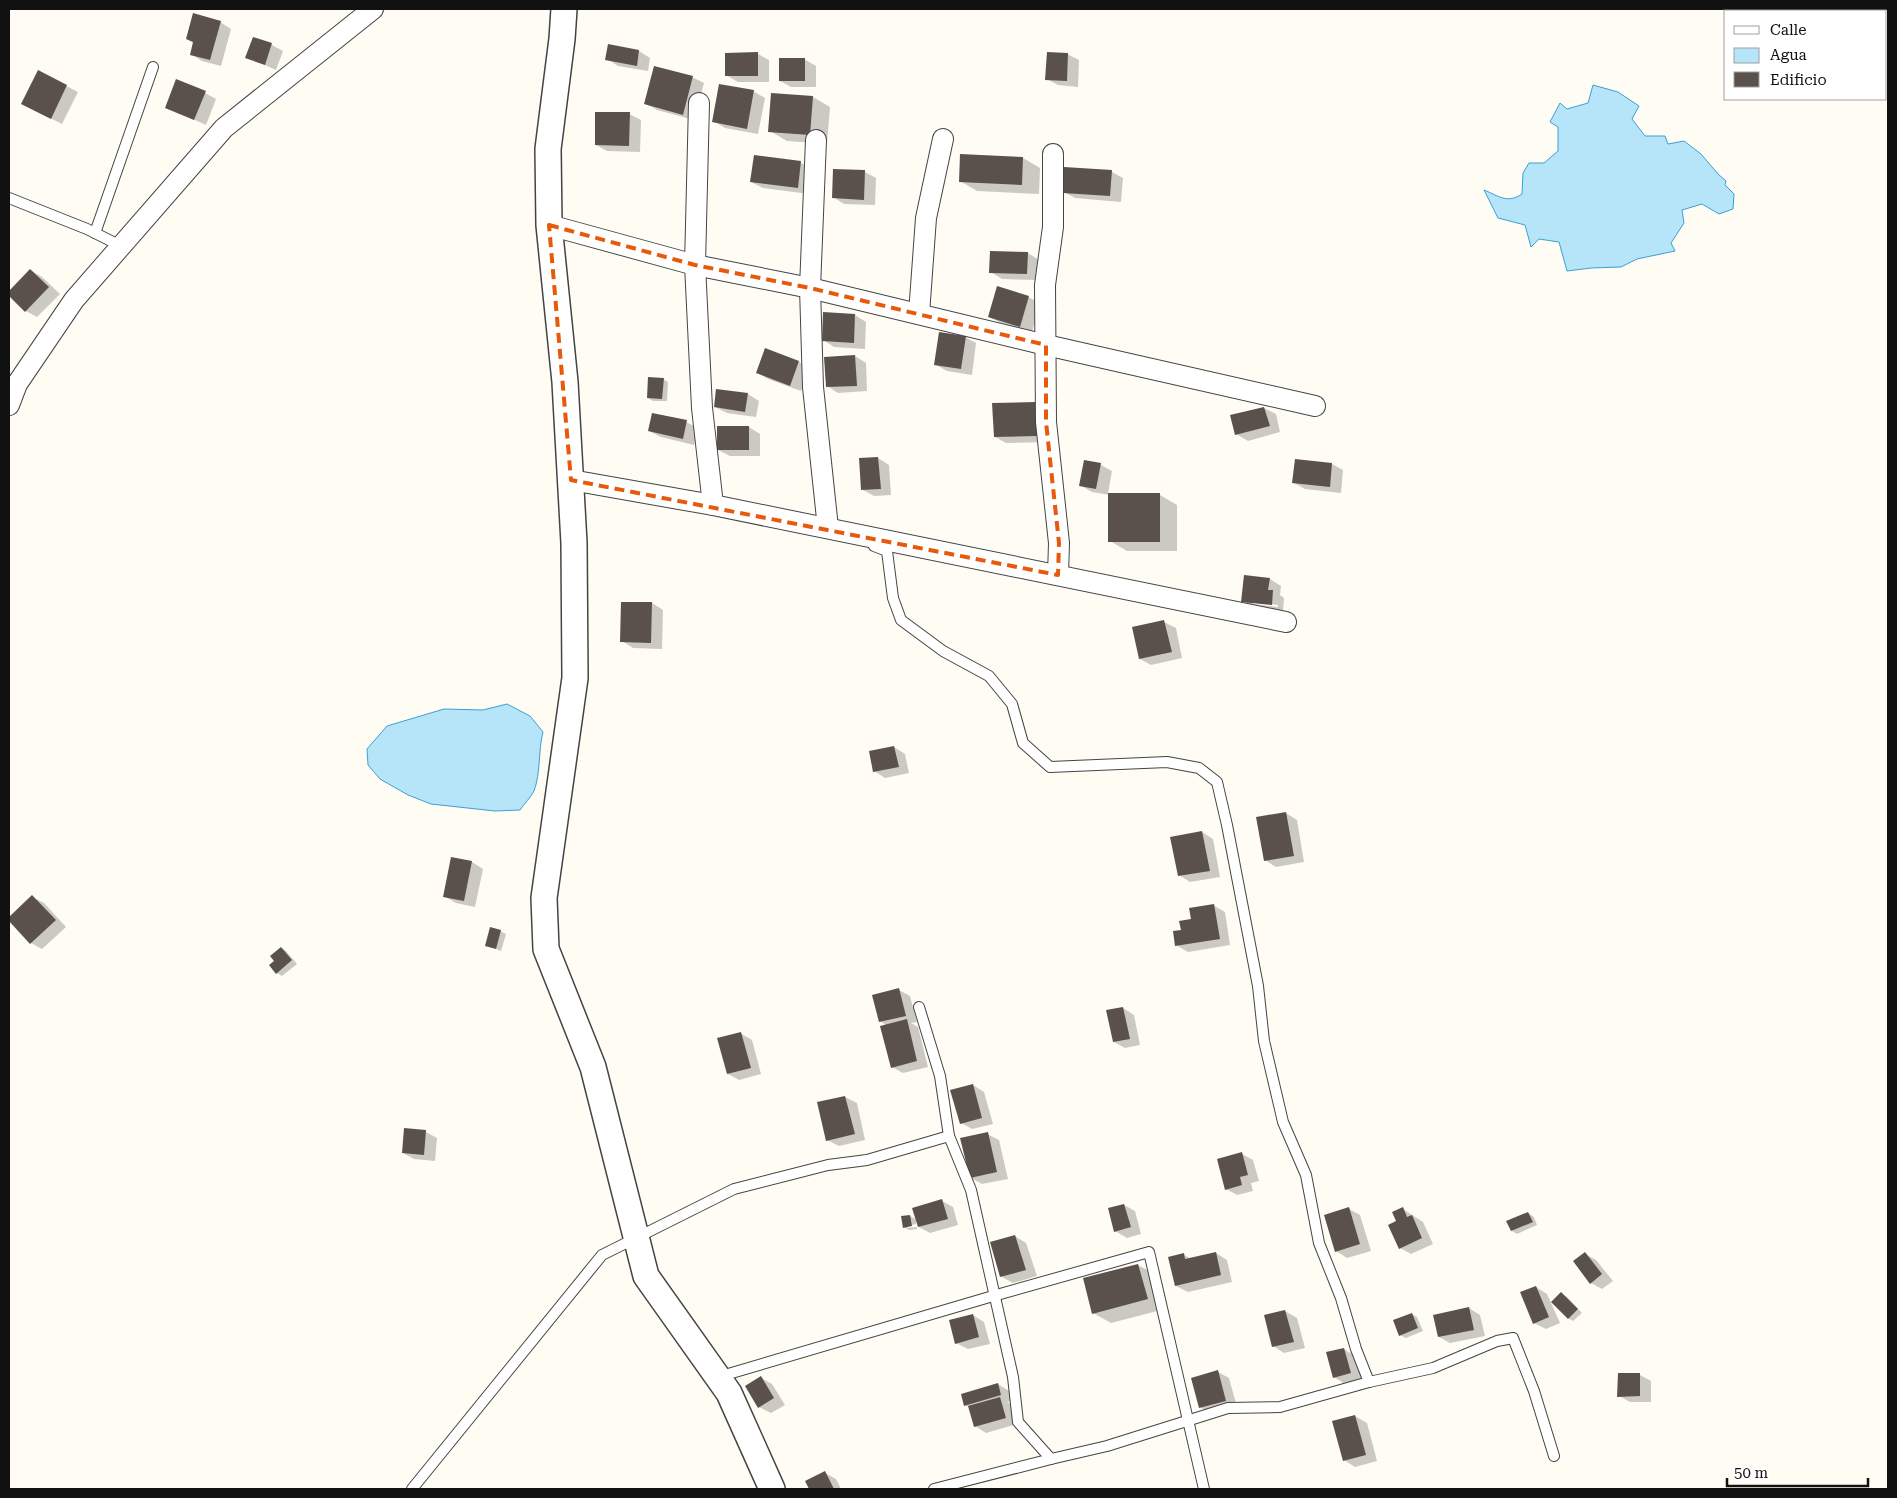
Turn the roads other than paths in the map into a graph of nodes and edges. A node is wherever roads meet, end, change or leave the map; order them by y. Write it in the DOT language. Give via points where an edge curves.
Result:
graph roads {
  1 [pos="373,9"];
  2 [pos="564,9"];
  3 [pos="153,67"];
  4 [pos="699,103"];
  5 [pos="943,139"];
  6 [pos="816,140"];
  7 [pos="1053,154"];
  8 [pos="9,198"];
  9 [pos="549,225"];
  10 [pos="95,233"];
  11 [pos="121,246"];
  12 [pos="694,265"];
  13 [pos="810,288"];
  14 [pos="919,314"];
  15 [pos="1046,346"];
  16 [pos="9,406"];
  17 [pos="1315,406"];
  18 [pos="571,480"];
  19 [pos="713,505"];
  20 [pos="828,528"];
  21 [pos="1058,575"];
  22 [pos="1286,622"];
  23 [pos="920,1006"];
  24 [pos="950,1136"];
  25 [pos="636,1237"];
  26 [pos="993,1296"];
  27 [pos="717,1377"];
  28 [pos="1369,1382"];
  29 [pos="1187,1422"];
  30 [pos="1554,1456"];
  31 [pos="1051,1460"];
  32 [pos="412,1489"];
  33 [pos="772,1489"];
  34 [pos="934,1489"];
  35 [pos="1204,1489"];
  1 -- 11 [label="street" via="224,128"];
  2 -- 9 [label="street" via="548,148"];
  3 -- 10 [label="lane"];
  4 -- 12 [label="street"];
  5 -- 14 [label="street" via="926,218"];
  6 -- 13 [label="street"];
  7 -- 15 [label="street" via="1053,227 1045,285"];
  8 -- 10 [label="lane"];
  9 -- 12 [label="street"];
  9 -- 18 [label="street"];
  10 -- 11 [label="lane"];
  11 -- 16 [label="street" via="74,300 17,384"];
  12 -- 13 [label="street"];
  12 -- 19 [label="street" via="702,408"];
  13 -- 14 [label="street"];
  13 -- 20 [label="street" via="813,387"];
  14 -- 15 [label="street"];
  15 -- 17 [label="street"];
  15 -- 21 [label="street" via="1046,422 1059,544"];
  18 -- 19 [label="street"];
  18 -- 25 [label="street" via="574,678 544,898 546,950 593,1067"];
  19 -- 20 [label="street"];
  20 -- 21 [label="street"];
  20 -- 28 [label="lane" via="887,551 892,598 901,620 943,651 989,676 1012,704 1023,744 1050,767 1167,762 1199,768 1217,782 1258,986 1264,1040 1283,1122 1306,1175 1319,1243"];
  21 -- 22 [label="street"];
  23 -- 24 [label="lane" via="940,1076"];
  24 -- 25 [label="lane" via="867,1160 828,1165 734,1189"];
  24 -- 26 [label="lane" via="971,1190"];
  25 -- 27 [label="street" via="646,1276"];
  25 -- 32 [label="lane" via="602,1255"];
  26 -- 27 [label="lane"];
  26 -- 29 [label="lane" via="1149,1252"];
  26 -- 31 [label="lane" via="1013,1377 1018,1422"];
  27 -- 33 [label="street" via="729,1393"];
  28 -- 29 [label="lane" via="1280,1407 1228,1408"];
  28 -- 30 [label="lane" via="1433,1368 1513,1338"];
  29 -- 31 [label="lane"];
  29 -- 35 [label="lane"];
  31 -- 34 [label="lane"];
}
